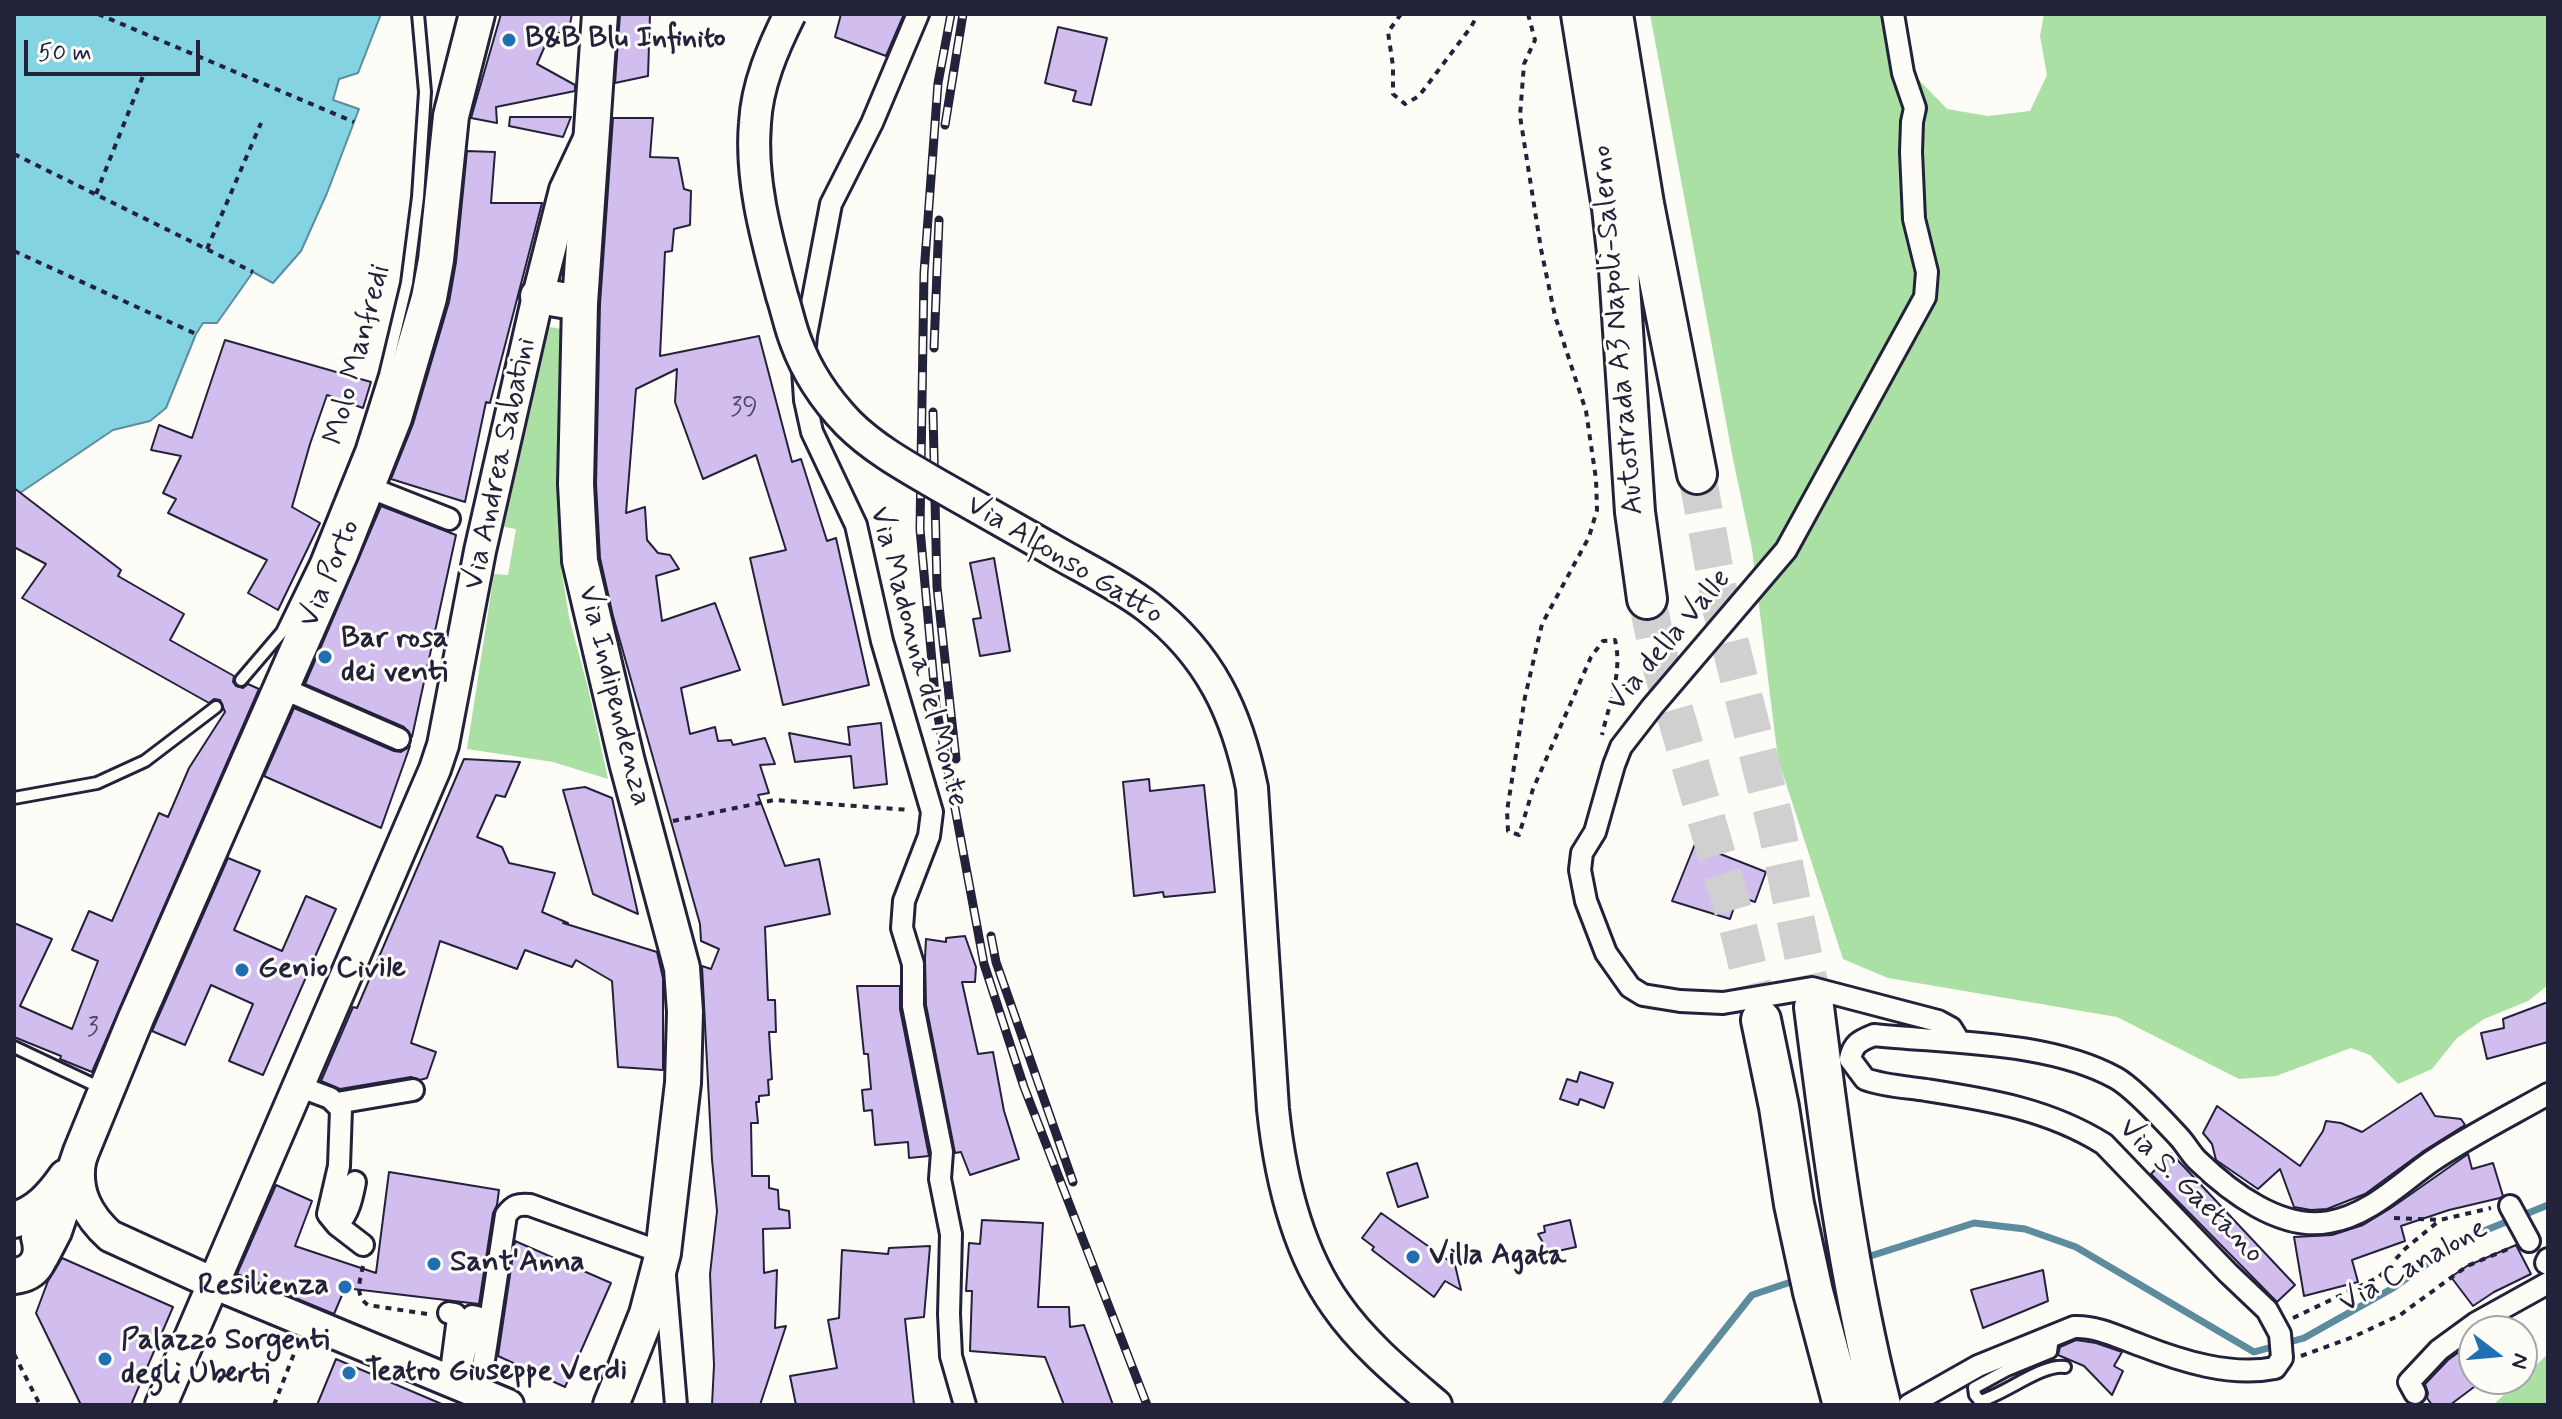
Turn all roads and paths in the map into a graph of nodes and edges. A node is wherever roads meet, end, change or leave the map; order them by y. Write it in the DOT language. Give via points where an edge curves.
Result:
graph roads {
  1 [pos="98,14"];
  2 [pos="418,14"];
  3 [pos="477,14"];
  4 [pos="600,14"];
  5 [pos="790,14"];
  6 [pos="918,14"];
  7 [pos="1401,14"];
  8 [pos="1478,14"];
  9 [pos="1528,14"];
  10 [pos="1581,14"];
  11 [pos="1613,14"];
  12 [pos="1893,14"];
  13 [pos="143,76"];
  14 [pos="354,122"];
  15 [pos="261,123"];
  16 [pos="592,133"];
  17 [pos="14,154"];
  18 [pos="96,194"];
  19 [pos="1628,206"];
  20 [pos="207,249"];
  21 [pos="14,251"];
  22 [pos="253,272"];
  23 [pos="538,296"];
  24 [pos="580,303"];
  25 [pos="196,334"];
  26 [pos="1697,474"];
  27 [pos="368,487"];
  28 [pos="449,519"];
  29 [pos="1647,599"];
  30 [pos="292,636"];
  31 [pos="241,680"];
  32 [pos="282,688"];
  33 [pos="216,707"];
  34 [pos="399,739"];
  35 [pos="1601,743"];
  36 [pos="14,798"];
  37 [pos="932,812"];
  38 [pos="646,829"];
  39 [pos="1814,1007"];
  40 [pos="1761,1020"];
  41 [pos="1959,1041"];
  42 [pos="14,1047"];
  43 [pos="298,1086"];
  44 [pos="106,1090"];
  45 [pos="413,1090"];
  46 [pos="2548,1094"];
  47 [pos="337,1103"];
  48 [pos="81,1152"];
  49 [pos="355,1182"];
  50 [pos="2510,1206"];
  51 [pos="2401,1218"];
  52 [pos="2440,1220"];
  53 [pos="337,1225"];
  54 [pos="30,1230"];
  55 [pos="110,1236"];
  56 [pos="2529,1241"];
  57 [pos="363,1245"];
  58 [pos="663,1253"];
  59 [pos="14,1276"];
  60 [pos="213,1283"];
  61 [pos="2548,1283"];
  62 [pos="443,1314"];
  63 [pos="307,1322"];
  64 [pos="2278,1330"];
  65 [pos="2053,1335"];
  66 [pos="14,1354"];
  67 [pos="673,1356"];
  68 [pos="630,1357"];
  69 [pos="2282,1358"];
  70 [pos="2065,1367"];
  71 [pos="958,1381"];
  72 [pos="475,1391"];
  73 [pos="2415,1393"];
  74 [pos="40,1405"];
  75 [pos="161,1405"];
  76 [pos="274,1405"];
  77 [pos="508,1405"];
  78 [pos="611,1405"];
  79 [pos="676,1405"];
  80 [pos="965,1405"];
  81 [pos="973,1405"];
  82 [pos="1436,1405"];
  83 [pos="1843,1405"];
  84 [pos="1881,1405"];
  85 [pos="1909,1405"];
  1 -- 14 [label="path"];
  2 -- 30 [label="lane, Molo Manfredi" via="425,92 407,283 362,448"];
  3 -- 27 [label="main road, Via Porto" via="451,116 429,298"];
  4 -- 16 [label="main road, Via Indipendenza"];
  5 -- 82 [label="main road, Via Alfonso Gatto, bridge" via="762,82 754,155 771,254 802,356 819,388 865,438 1147,606 1182,636 1210,672 1243,745 1252,788 1273,1109 1296,1223 1336,1306"];
  6 -- 37 [label="street, Via Madonna del Monte" via="831,204 803,370 812,432 856,525 882,641"];
  7 -- 8 [label="path" via="1388,32 1393,94 1405,104 1419,96"];
  9 -- 35 [label="path" via="1535,40 1524,64 1520,116 1555,316 1586,411 1597,510 1589,537 1542,624 1525,697 1508,831 1519,835 1533,789 1591,657 1603,641 1615,640 1619,655"];
  10 -- 19 [label="highway, Autostrada A3 Napoli-Salerno"];
  11 -- 19 [label="highway, Autostrada A3 Napoli-Salerno"];
  12 -- 41 [label="street, Via della Valle" via="1915,108 1914,219 1927,272 1925,297 1786,550 1621,747 1580,870 1606,953 1630,987 1643,995 1723,1003 1818,989 1938,1021"];
  13 -- 18 [label="path"];
  15 -- 20 [label="path"];
  16 -- 23 [label="main road, Via Andrea Sabatini" via="565,190"];
  16 -- 24 [label="main road, Via Indipendenza"];
  17 -- 18 [label="path"];
  18 -- 20 [label="path"];
  19 -- 26 [label="highway, Autostrada A3 Napoli-Salerno"];
  19 -- 29 [label="highway, Autostrada A3 Napoli-Salerno" via="1619,270 1635,512"];
  20 -- 22 [label="path"];
  21 -- 25 [label="path"];
  23 -- 24 [label="main road"];
  23 -- 43 [label="main road, Via Andrea Sabatini" via="443,745"];
  24 -- 38 [label="main road, Via Indipendenza" via="580,561"];
  27 -- 28 [label="street"];
  27 -- 30 [label="main road, Via Porto"];
  30 -- 31 [label="lane, Molo Manfredi"];
  30 -- 32 [label="main road, Via Porto"];
  32 -- 34 [label="street"];
  32 -- 44 [label="main road, Via Porto"];
  33 -- 36 [label="lane" via="145,761 97,783"];
  37 -- 38 [label="path" via="774,800"];
  37 -- 71 [label="street, Via Madonna del Monte" via="929,836 904,901 902,928 913,964 913,1006 942,1152 940,1179 951,1234 951,1356"];
  38 -- 58 [label="main road, Via Indipendenza" via="682,968 685,1012 683,1083"];
  39 -- 84 [label="highway" via="1853,1281"];
  40 -- 83 [label="highway" via="1794,1204"];
  41 -- 46 [label="street, Via S. Gaetano" via="2068,1058 2119,1079 2195,1158 2245,1198 2277,1215 2322,1224 2383,1198 2432,1161"];
  41 -- 64 [label="street, Via S. Gaetano" via="1874,1035 1853,1046 1850,1059 1865,1079 2011,1104 2095,1138 2267,1310"];
  42 -- 44 [label="lane"];
  43 -- 47 [label="street"];
  43 -- 60 [label="main road, Via Andrea Sabatini"];
  44 -- 48 [label="main road, Via Porto"];
  45 -- 47 [label="street"];
  47 -- 53 [label="street" via="339,1166 328,1214"];
  48 -- 54 [label="main road, Via Porto" via="52,1197 29,1216"];
  48 -- 55 [label="main road" via="82,1198"];
  49 -- 53 [label="street" via="350,1205"];
  50 -- 52 [label="path, Via Canalone"];
  50 -- 56 [label="street, Via Canalone"];
  51 -- 52 [label="path, Via Canalone"];
  52 -- 64 [label="path, Via Canalone" via="2379,1277"];
  53 -- 57 [label="street"];
  54 -- 55 [label="main road"];
  54 -- 59 [label="main road, Via Porto" via="33,1269"];
  55 -- 60 [label="main road"];
  56 -- 69 [label="path, Via Canalone" via="2467,1266 2400,1315 2353,1337"];
  57 -- 62 [label="path" via="366,1256 358,1290 362,1301"];
  58 -- 67 [label="street"];
  58 -- 68 [label="main road, Via Indipendenza"];
  58 -- 72 [label="street" via="530,1205 515,1205 506,1215"];
  60 -- 63 [label="main road"];
  60 -- 75 [label="main road, Via Andrea Sabatini"];
  61 -- 73 [label="street" via="2478,1321 2439,1350 2409,1382"];
  62 -- 72 [label="street" via="458,1318 452,1364 462,1366 472,1316 484,1319"];
  63 -- 72 [label="main road"];
  63 -- 76 [label="path"];
  64 -- 69 [label="street"];
  65 -- 69 [label="street" via="2090,1326 2153,1350 2230,1369 2275,1368"];
  65 -- 70 [label="lane" via="2051,1352 1984,1381 1974,1388 1975,1395 1980,1401 2053,1366"];
  65 -- 85 [label="street" via="1978,1366"];
  66 -- 74 [label="path"];
  67 -- 68 [label="street" via="655,1337"];
  67 -- 79 [label="street"];
  68 -- 78 [label="main road, Via Indipendenza"];
  71 -- 80 [label="street, Via Madonna del Monte"];
  71 -- 81 [label="street" via="970,1392"];
  72 -- 77 [label="main road"];
}
